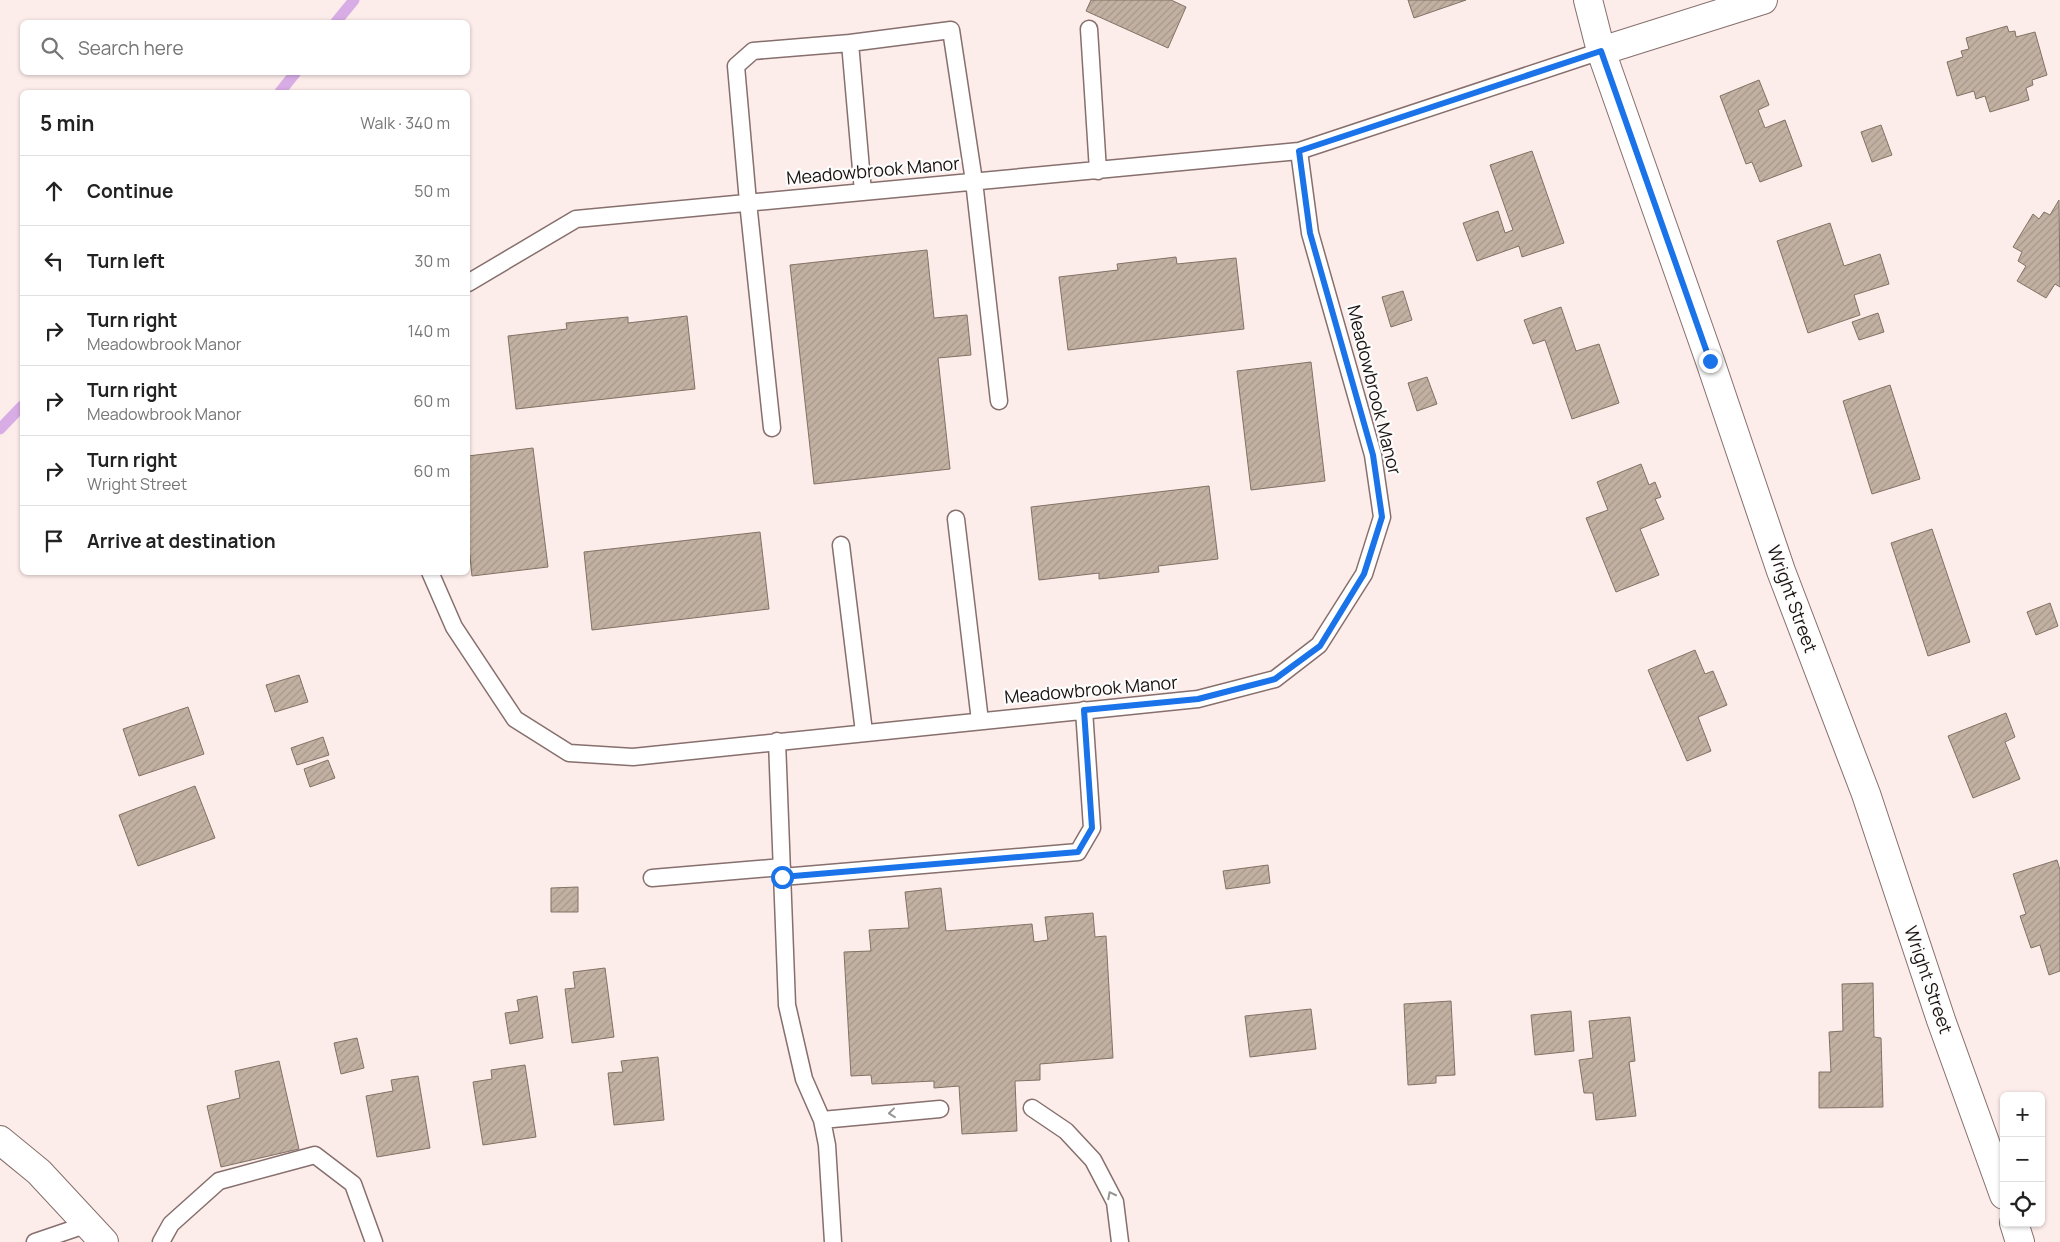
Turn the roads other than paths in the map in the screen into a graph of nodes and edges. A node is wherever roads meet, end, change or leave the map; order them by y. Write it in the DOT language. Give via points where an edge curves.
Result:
graph roads {
  1 [pos="1588,0"];
  2 [pos="1763,0"];
  3 [pos="1089,29"];
  4 [pos="850,43"];
  5 [pos="1601,51"];
  6 [pos="1299,151"];
  7 [pos="1098,171"];
  8 [pos="974,182"];
  9 [pos="863,192"];
  10 [pos="748,202"];
  11 [pos="470,282"];
  12 [pos="999,401"];
  13 [pos="772,428"];
  14 [pos="956,519"];
  15 [pos="841,545"];
  16 [pos="431,575"];
  17 [pos="1084,710"];
  18 [pos="980,720"];
  19 [pos="864,732"];
  20 [pos="777,741"];
  21 [pos="782,872"];
  22 [pos="652,878"];
  23 [pos="1032,1108"];
  24 [pos="940,1109"];
  25 [pos="822,1120"];
  26 [pos="0,1140"];
  27 [pos="2000,1184"];
  28 [pos="2015,1227"];
  29 [pos="96,1233"];
  30 [pos="35,1242"];
  31 [pos="160,1242"];
  32 [pos="374,1242"];
  33 [pos="833,1242"];
  34 [pos="1120,1242"];
  35 [pos="2020,1242"];
  1 -- 5 [label="street, Wright Street"];
  2 -- 5 [label="street"];
  3 -- 7 [label="lane"];
  4 -- 8 [label="lane" via="951,30"];
  4 -- 9 [label="lane"];
  4 -- 10 [label="lane" via="753,51 736,66"];
  5 -- 6 [label="lane, Meadowbrook Manor"];
  5 -- 27 [label="street, Wright Street" via="1781,571 1866,794 1941,1020"];
  6 -- 7 [label="lane, Meadowbrook Manor"];
  6 -- 17 [label="lane, Meadowbrook Manor" via="1310,233 1373,455 1382,517 1364,574 1320,646 1275,679 1198,699"];
  7 -- 8 [label="lane, Meadowbrook Manor"];
  8 -- 9 [label="lane, Meadowbrook Manor"];
  8 -- 12 [label="lane"];
  9 -- 10 [label="lane, Meadowbrook Manor"];
  10 -- 11 [label="lane, Meadowbrook Manor" via="576,219"];
  10 -- 13 [label="lane"];
  14 -- 18 [label="lane"];
  15 -- 19 [label="lane"];
  16 -- 20 [label="lane, Meadowbrook Manor" via="454,627 515,719 568,753 633,757"];
  17 -- 18 [label="lane, Meadowbrook Manor"];
  17 -- 21 [label="lane" via="1092,828 1078,852"];
  18 -- 19 [label="lane, Meadowbrook Manor"];
  19 -- 20 [label="lane, Meadowbrook Manor"];
  20 -- 21 [label="lane"];
  21 -- 22 [label="lane"];
  21 -- 25 [label="lane" via="787,1005 804,1079"];
  34 -- 23 [label="lane, one-way" via="1115,1202 1092,1160 1066,1131"];
  24 -- 25 [label="lane, one-way"];
  25 -- 33 [label="lane" via="827,1145"];
  26 -- 29 [label="street" via="39,1172"];
  28 -- 35 [label="street"];
  29 -- 30 [label="lane"];
  31 -- 32 [label="lane" via="171,1224 219,1181 315,1155 353,1184"];
}
